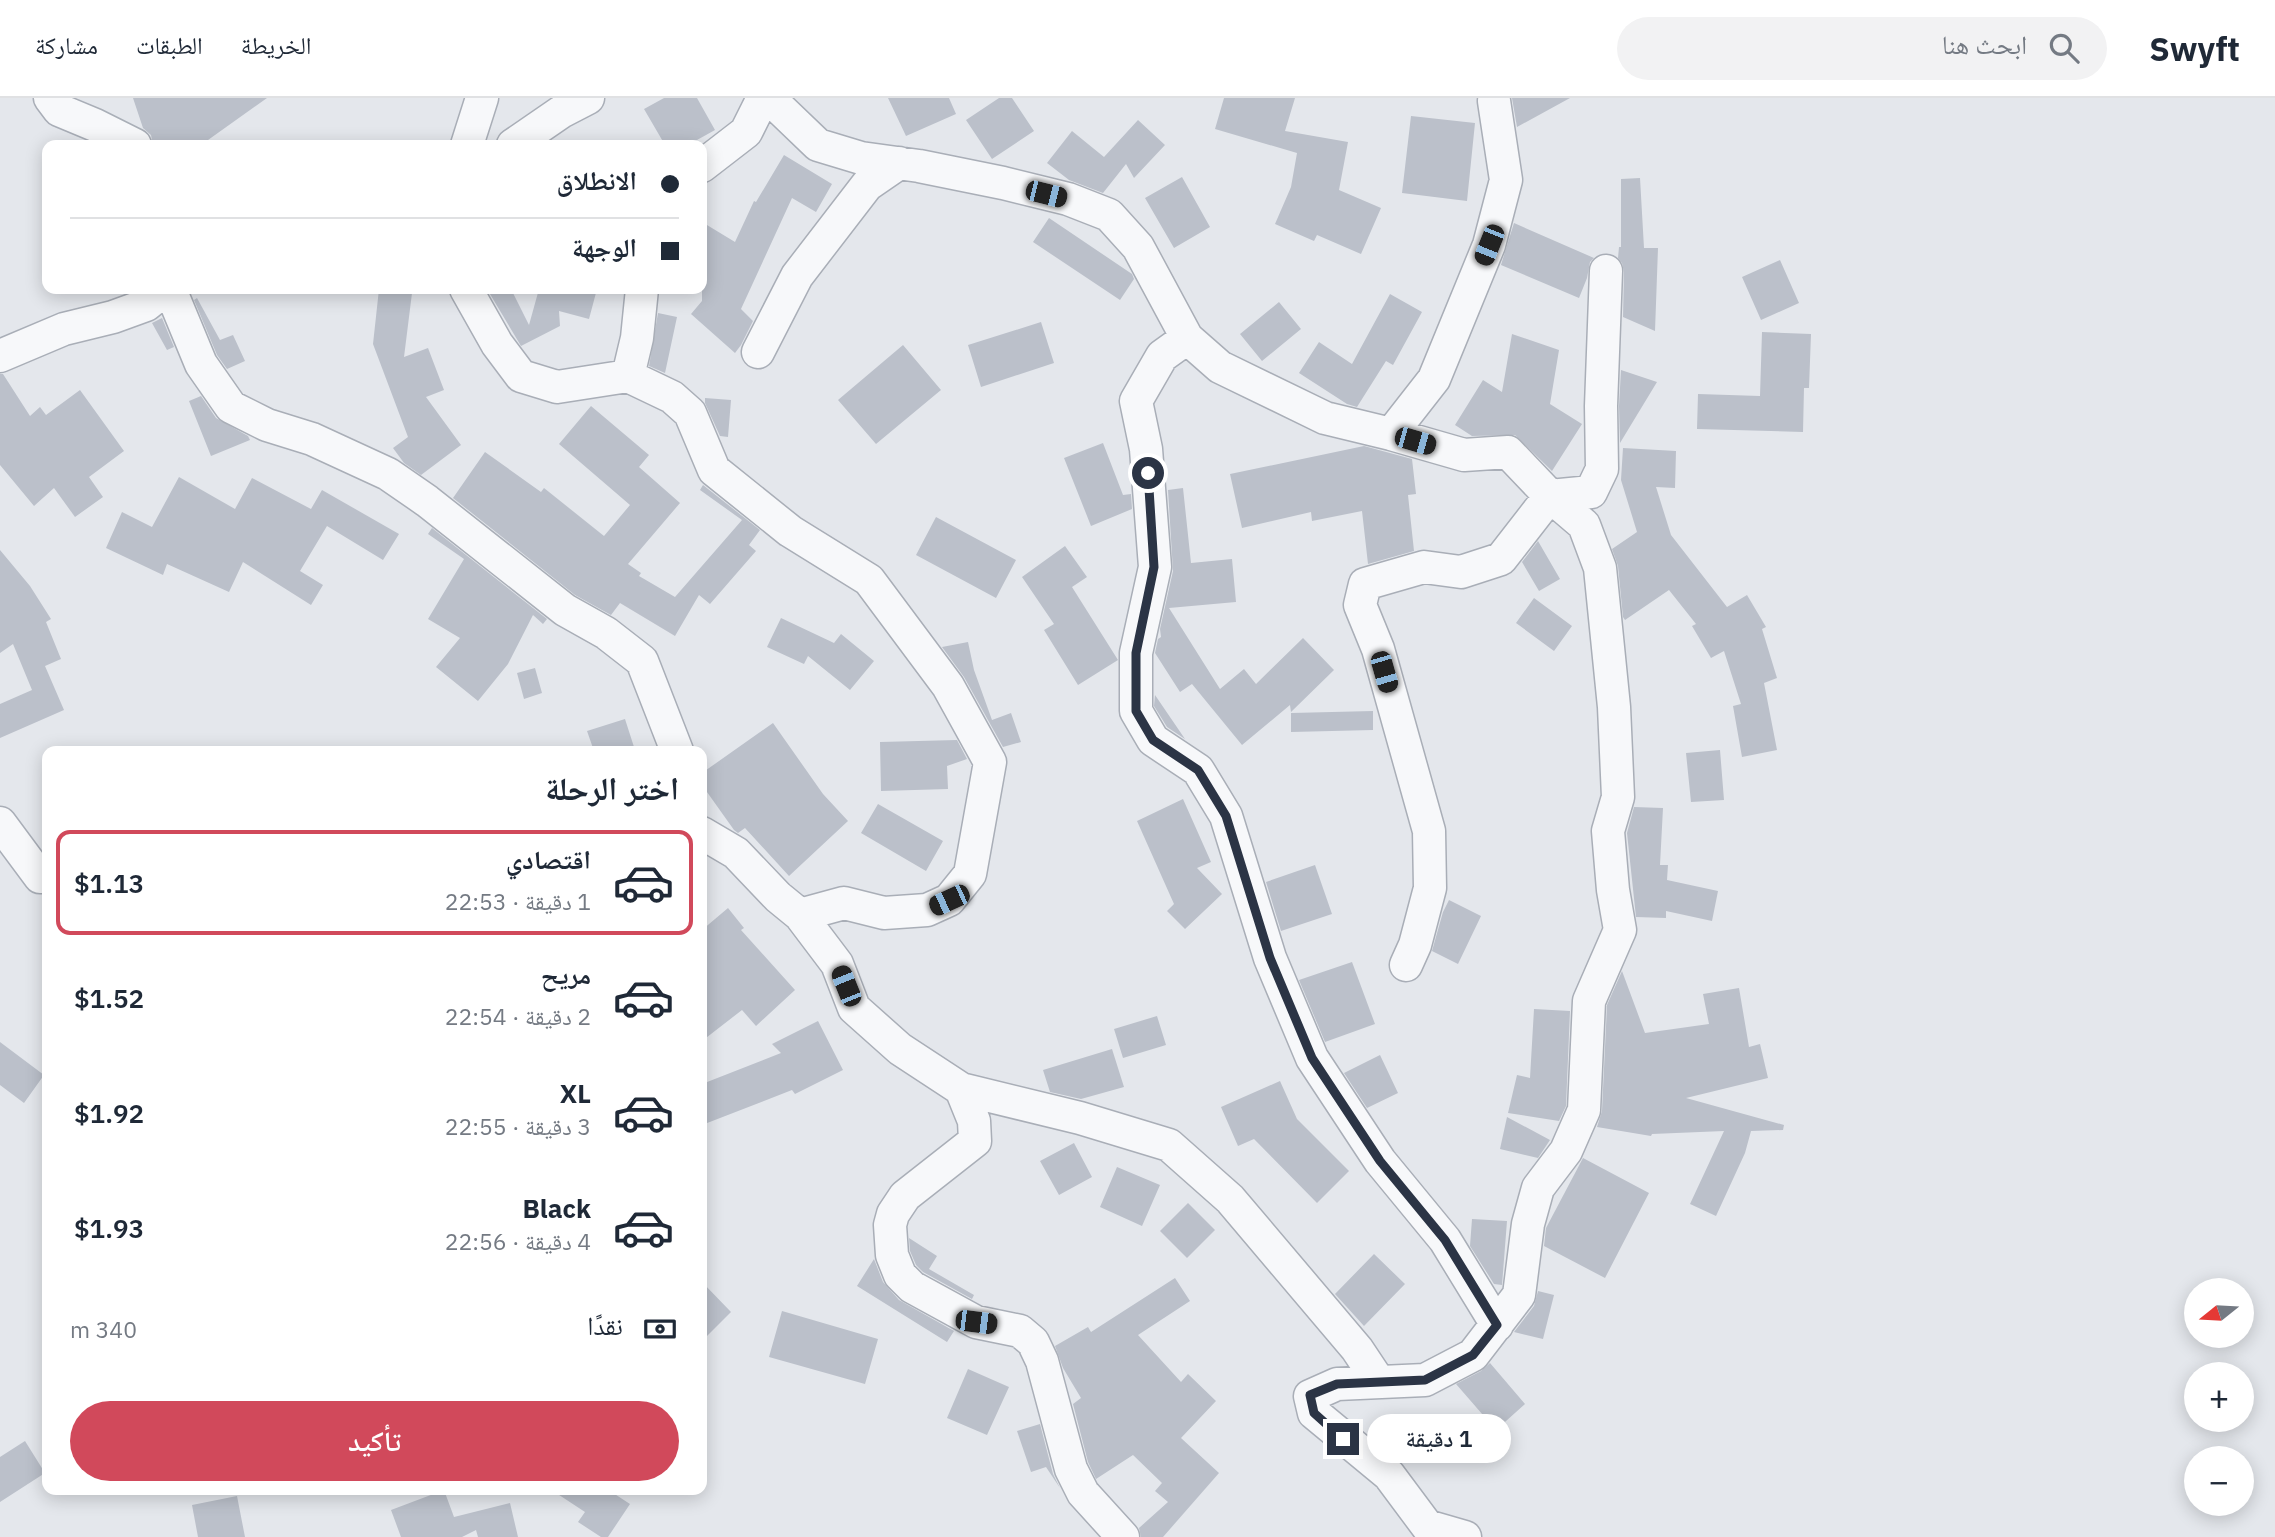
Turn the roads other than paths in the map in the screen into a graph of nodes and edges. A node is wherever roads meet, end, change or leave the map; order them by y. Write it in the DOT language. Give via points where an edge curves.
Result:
graph roads {
  1 [pos="50,98"];
  2 [pos="482,98"];
  3 [pos="588,98"];
  4 [pos="763,98"];
  5 [pos="769,98"];
  6 [pos="1494,101"];
  7 [pos="125,140"];
  8 [pos="469,140"];
  9 [pos="520,140"];
  10 [pos="707,162"];
  11 [pos="899,163"];
  12 [pos="1606,271"];
  13 [pos="161,294"];
  14 [pos="170,294"];
  15 [pos="469,294"];
  16 [pos="641,294"];
  17 [pos="1186,338"];
  18 [pos="758,352"];
  19 [pos="0,356"];
  20 [pos="628,376"];
  21 [pos="1391,434"];
  22 [pos="1550,496"];
  23 [pos="675,746"];
  24 [pos="0,823"];
  25 [pos="707,835"];
  26 [pos="42,877"];
  27 [pos="800,915"];
  28 [pos="1406,965"];
  29 [pos="961,1089"];
  30 [pos="1497,1325"];
  31 [pos="1379,1382"];
  32 [pos="1123,1537"];
  33 [pos="1465,1537"];
  1 -- 7 [label="street" via="59,110"];
  2 -- 8 [label="street"];
  3 -- 9 [label="street"];
  4 -- 10 [label="street" via="746,132"];
  5 -- 11 [label="street" via="818,145"];
  6 -- 21 [label="street" via="1506,180 1489,245 1434,379"];
  11 -- 17 [label="street" via="1016,186 1109,215 1138,247"];
  11 -- 18 [label="street" via="867,185 797,276"];
  12 -- 22 [label="street" via="1602,469 1591,492"];
  13 -- 19 [label="street" via="146,305 64,329"];
  14 -- 23 [label="street" via="201,364 230,407 388,474 565,610 606,633 642,662"];
  15 -- 20 [label="street" via="496,344 522,376 557,387"];
  16 -- 20 [label="street"];
  17 -- 21 [label="street" via="1220,368 1325,418"];
  17 -- 30 [label="street" via="1162,356 1136,401 1146,449 1154,567 1136,653 1136,711 1153,740 1198,770 1226,816 1270,958 1312,1058 1380,1161 1445,1240"];
  20 -- 27 [label="street" via="672,397 690,413 714,470 790,531 869,580 948,686 990,762 970,874 949,900 927,910 884,913 844,903"];
  21 -- 22 [label="street" via="1464,455 1508,452"];
  22 -- 28 [label="street" via="1501,559 1461,572 1424,567 1365,583 1360,605 1378,649 1429,831 1430,888"];
  22 -- 30 [label="street" via="1584,525 1600,568 1618,797 1608,831 1620,930 1590,1001 1584,1110 1566,1151 1538,1188 1528,1224 1519,1295"];
  24 -- 26 [label="street"];
  25 -- 27 [label="street" via="736,853"];
  27 -- 29 [label="street" via="837,964 855,1008 900,1049"];
  29 -- 31 [label="street" via="1169,1145 1230,1199 1357,1349"];
  29 -- 32 [label="street" via="974,1121 975,1141 905,1196 890,1226 892,1255 900,1275 912,1287 976,1322 1020,1331 1033,1342 1071,1468 1083,1493"];
  30 -- 31 [label="street" via="1473,1355 1425,1380"];
  31 -- 33 [label="street" via="1337,1384 1310,1395 1314,1413 1389,1475 1427,1526"];
}
